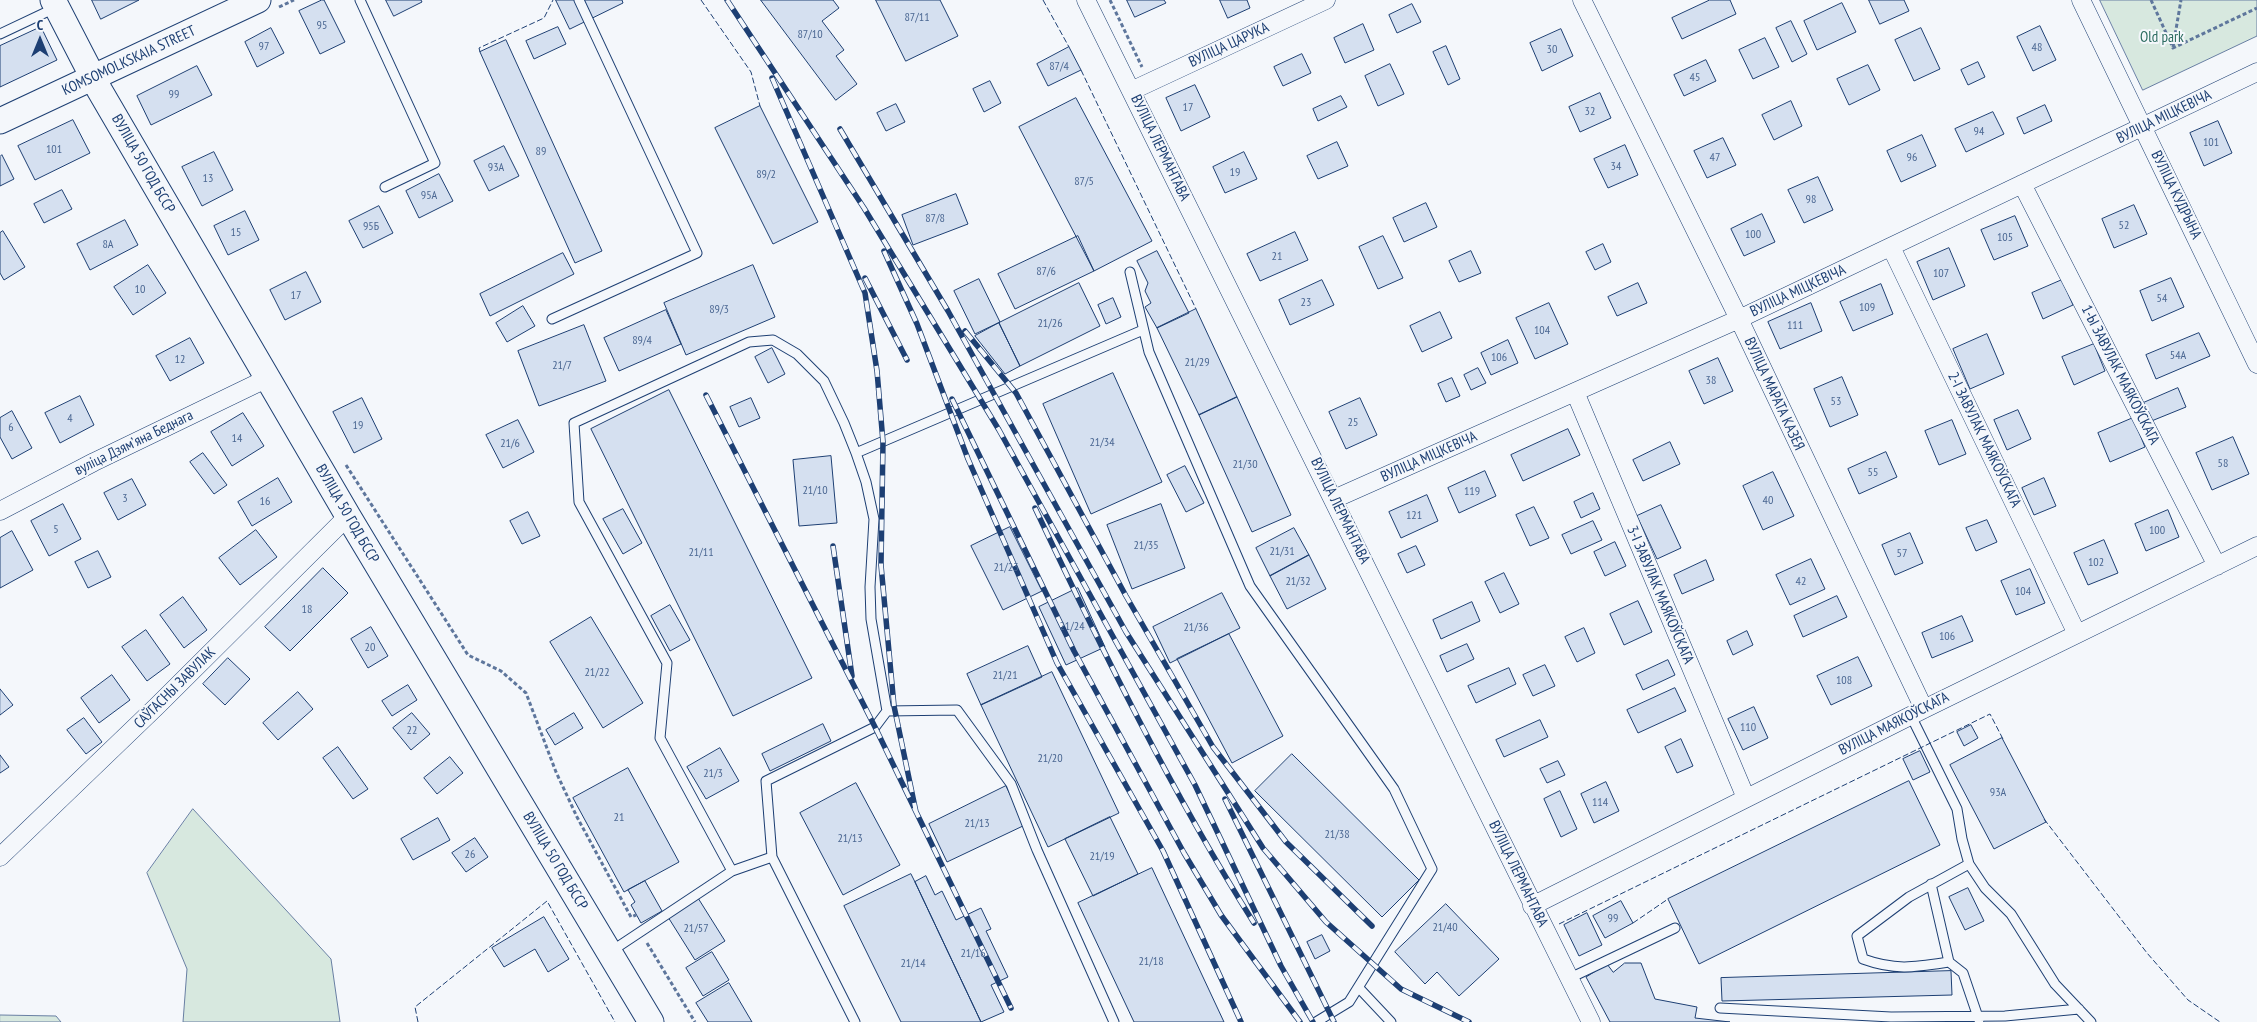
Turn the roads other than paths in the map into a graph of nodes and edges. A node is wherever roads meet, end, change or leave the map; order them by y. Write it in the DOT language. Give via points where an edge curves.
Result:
graph roads {
  1 [pos="258,0"];
  2 [pos="360,0"];
  3 [pos="579,0"];
  4 [pos="1086,0"];
  5 [pos="1326,0"];
  6 [pos="1582,0"];
  7 [pos="2081,0"];
  8 [pos="55,4"];
  9 [pos="0,34"];
  10 [pos="2257,72"];
  11 [pos="93,79"];
  12 [pos="1131,91"];
  13 [pos="0,121"];
  14 [pos="2143,127"];
  15 [pos="2022,184"];
  16 [pos="385,187"];
  17 [pos="1891,247"];
  18 [pos="1130,272"];
  19 [pos="552,319"];
  20 [pos="1739,319"];
  21 [pos="1143,330"];
  22 [pos="2257,364"];
  23 [pos="268,378"];
  24 [pos="1575,392"];
  25 [pos="856,454"];
  26 [pos="1334,499"];
  27 [pos="0,511"];
  28 [pos="348,516"];
  29 [pos="2257,546"];
  30 [pos="2217,566"];
  31 [pos="2077,634"];
  32 [pos="887,711"];
  33 [pos="1918,712"];
  34 [pos="1746,798"];
  35 [pos="772,857"];
  36 [pos="0,858"];
  37 [pos="1969,864"];
  38 [pos="732,871"];
  39 [pos="1932,884"];
  40 [pos="1532,906"];
  41 [pos="1675,928"];
  42 [pos="609,952"];
  43 [pos="1950,962"];
  44 [pos="1570,978"];
  45 [pos="1359,988"];
  46 [pos="1720,1008"];
  47 [pos="2079,1009"];
  48 [pos="1978,1019"];
  49 [pos="651,1022"];
  50 [pos="855,1022"];
  51 [pos="1114,1022"];
  52 [pos="1316,1022"];
  53 [pos="1391,1022"];
  54 [pos="1591,1022"];
  55 [pos="2091,1022"];
  1 -- 11 [label="main road, KOMSOMOLKSKAIA STREET"];
  2 -- 16 [label="lane" via="435,163"];
  3 -- 19 [label="lane" via="697,252"];
  4 -- 12 [label="street, ВУЛІЦА ЛЕРМАНТАВА"];
  5 -- 12 [label="street, ВУЛІЦА ЦАРУКА"];
  6 -- 20 [label="street, ВУЛІЦА МАРАТА КАЗЕЯ"];
  7 -- 14 [label="street, ВУЛІЦА КУДРЫНА"];
  8 -- 9 [label="lane"];
  8 -- 11 [label="main road, ВУЛІЦА 50 ГОД БССР"];
  10 -- 14 [label="street, ВУЛІЦА МІЦКЕВІЧА"];
  11 -- 13 [label="main road, KOMSOMOLKSKAIA STREET"];
  11 -- 23 [label="main road, ВУЛІЦА 50 ГОД БССР"];
  12 -- 26 [label="street, ВУЛІЦА ЛЕРМАНТАВА"];
  14 -- 15 [label="street, ВУЛІЦА МІЦКЕВІЧА"];
  14 -- 22 [label="street, ВУЛІЦА КУДРЫНА"];
  15 -- 17 [label="street, ВУЛІЦА МІЦКЕВІЧА"];
  15 -- 30 [label="street, 1-Ы ЗАВУЛАК МАЯКОЎСКАГА"];
  17 -- 20 [label="street, ВУЛІЦА МІЦКЕВІЧА"];
  17 -- 31 [label="street, 2-І ЗАВУЛАК МАЯКОЎСКАГА"];
  18 -- 21 [label="lane"];
  20 -- 24 [label="street, ВУЛІЦА МІЦКЕВІЧА"];
  20 -- 33 [label="street, ВУЛІЦА МАРАТА КАЗЕЯ"];
  21 -- 25 [label="lane"];
  21 -- 45 [label="lane" via="1149,352 1250,586 1394,789 1432,869"];
  23 -- 27 [label="street, вуліца Дзямʼяна Беднага"];
  23 -- 28 [label="main road, ВУЛІЦА 50 ГОД БССР"];
  24 -- 26 [label="street, ВУЛІЦА МІЦКЕВІЧА"];
  24 -- 34 [label="street, 3-І ЗАВУЛАК МАЯКОЎСКАГА"];
  25 -- 32 [label="lane" via="874,519 871,619"];
  25 -- 38 [label="lane" via="824,382 797,354 773,340 749,342 574,422 579,502 667,663 660,738"];
  26 -- 40 [label="street, ВУЛІЦА ЛЕРМАНТАВА"];
  28 -- 36 [label="street, САЎГАСНЫ ЗАВУЛАК"];
  28 -- 42 [label="main road, ВУЛІЦА 50 ГОД БССР"];
  29 -- 30 [label="street, ВУЛІЦА МАЯКОЎСКАГА"];
  30 -- 31 [label="street, ВУЛІЦА МАЯКОЎСКАГА"];
  31 -- 33 [label="street, ВУЛІЦА МАЯКОЎСКАГА"];
  32 -- 35 [label="lane" via="875,727 766,780"];
  32 -- 51 [label="lane" via="957,710 1011,784 1036,850"];
  33 -- 34 [label="street, ВУЛІЦА МАЯКОЎСКАГА"];
  33 -- 37 [label="lane" via="1957,808"];
  34 -- 40 [label="street, ВУЛІЦА МАЯКОЎСКАГА"];
  35 -- 38 [label="lane"];
  35 -- 50 [label="lane"];
  37 -- 39 [label="lane"];
  37 -- 47 [label="lane" via="1985,888 2011,914 2055,984"];
  38 -- 42 [label="lane"];
  39 -- 43 [label="lane"];
  39 -- 43 [label="lane" via="1857,936 1863,959 1884,967 1919,967"];
  40 -- 44 [label="street, ВУЛІЦА ЛЕРМАНТАВА"];
  41 -- 44 [label="lane"];
  42 -- 49 [label="main road, ВУЛІЦА 50 ГОД БССР"];
  43 -- 48 [label="lane" via="1963,973"];
  44 -- 54 [label="street, ВУЛІЦА ЛЕРМАНТАВА"];
  45 -- 52 [label="lane" via="1350,1002"];
  45 -- 53 [label="lane"];
  46 -- 48 [label="lane"];
  47 -- 48 [label="lane"];
  47 -- 55 [label="lane"];
}
